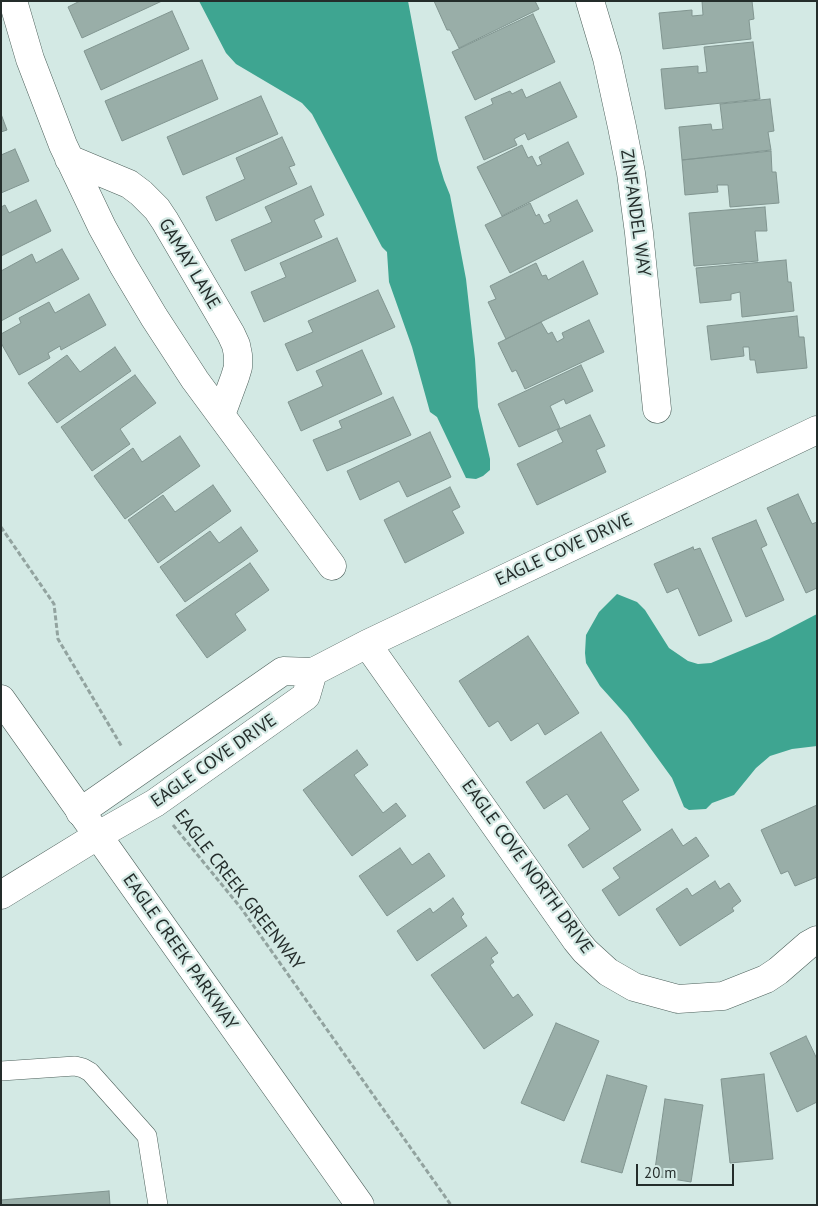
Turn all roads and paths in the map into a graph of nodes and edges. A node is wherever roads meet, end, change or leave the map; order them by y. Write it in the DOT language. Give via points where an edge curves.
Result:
graph roads {
  1 [pos="13,1"];
  2 [pos="599,7"];
  3 [pos="69,159"];
  4 [pos="657,409"];
  5 [pos="221,414"];
  6 [pos="817,430"];
  7 [pos="1,527"];
  8 [pos="332,566"];
  9 [pos="367,644"];
  10 [pos="313,672"];
  11 [pos="1,699"];
  12 [pos="136,772"];
  13 [pos="155,803"];
  14 [pos="80,812"];
  15 [pos="97,836"];
  16 [pos="1,895"];
  17 [pos="817,940"];
  18 [pos="1,1071"];
  19 [pos="158,1205"];
  20 [pos="360,1205"];
  21 [pos="451,1205"];
  1 -- 3 [label="street" via="30,60"];
  2 -- 4 [label="street, ZINFANDEL WAY" via="631,173"];
  3 -- 5 [label="street" via="138,291 195,380"];
  3 -- 5 [label="street, GAMAY LANE" via="129,184 165,221 236,346 237,372"];
  5 -- 8 [label="street"];
  6 -- 9 [label="street, EAGLE COVE DRIVE"];
  7 -- 12 [label="path" via="54,604 58,639"];
  9 -- 10 [label="street, EAGLE COVE DRIVE"];
  9 -- 17 [label="street, EAGLE COVE NORTH DRIVE" via="576,940 608,972 634,987 678,999 723,996 766,979"];
  10 -- 12 [label="street, EAGLE COVE DRIVE" via="283,670"];
  10 -- 13 [label="street, EAGLE COVE DRIVE" via="306,696"];
  11 -- 14 [label="street, EAGLE CREEK PARKWAY"];
  12 -- 14 [label="street, EAGLE COVE DRIVE"];
  13 -- 15 [label="street, EAGLE COVE DRIVE"];
  13 -- 21 [label="path, EAGLE CREEK GREENWAY" via="241,908"];
  14 -- 15 [label="street, EAGLE CREEK PARKWAY"];
  15 -- 16 [label="street, EAGLE COVE DRIVE"];
  15 -- 20 [label="street, EAGLE CREEK PARKWAY"];
  18 -- 19 [label="lane" via="75,1066 90,1072 146,1136"];
}
